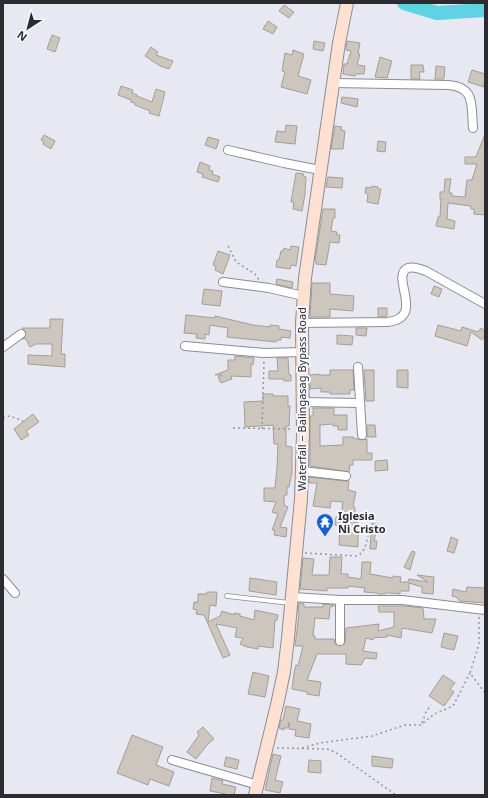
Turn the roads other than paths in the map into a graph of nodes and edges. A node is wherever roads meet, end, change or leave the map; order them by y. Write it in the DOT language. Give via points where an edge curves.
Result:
graph roads {
  1 [pos="347,4"];
  2 [pos="334,83"];
  3 [pos="473,128"];
  4 [pos="228,150"];
  5 [pos="320,170"];
  6 [pos="223,282"];
  7 [pos="303,296"];
  8 [pos="485,304"];
  9 [pos="302,323"];
  10 [pos="21,334"];
  11 [pos="185,346"];
  12 [pos="3,347"];
  13 [pos="302,352"];
  14 [pos="358,367"];
  15 [pos="302,402"];
  16 [pos="359,403"];
  17 [pos="362,435"];
  18 [pos="302,472"];
  19 [pos="346,476"];
  20 [pos="3,579"];
  21 [pos="15,593"];
  22 [pos="227,596"];
  23 [pos="293,600"];
  24 [pos="340,600"];
  25 [pos="482,609"];
  26 [pos="340,641"];
  27 [pos="172,760"];
  28 [pos="256,790"];
  1 -- 2 [label="main road, Waterfall ‒ Balingasag Bypass Road"];
  2 -- 3 [label="street" via="448,85 462,88 468,94"];
  2 -- 5 [label="main road, Waterfall ‒ Balingasag Bypass Road"];
  4 -- 5 [label="street"];
  5 -- 7 [label="main road, Waterfall ‒ Balingasag Bypass Road"];
  6 -- 7 [label="street"];
  7 -- 9 [label="main road, Waterfall ‒ Balingasag Bypass Road"];
  8 -- 9 [label="street" via="426,271 411,267 402,274 406,306 397,320"];
  9 -- 13 [label="main road, Waterfall ‒ Balingasag Bypass Road"];
  10 -- 12 [label="street"];
  11 -- 13 [label="street" via="264,353"];
  13 -- 15 [label="main road, Waterfall ‒ Balingasag Bypass Road"];
  14 -- 16 [label="street"];
  15 -- 16 [label="street"];
  15 -- 18 [label="main road, Waterfall ‒ Balingasag Bypass Road"];
  16 -- 17 [label="street"];
  18 -- 19 [label="street"];
  18 -- 23 [label="main road, Waterfall ‒ Balingasag Bypass Road"];
  20 -- 21 [label="street"];
  22 -- 23 [label="lane"];
  23 -- 24 [label="street"];
  23 -- 28 [label="main road, Waterfall ‒ Balingasag Bypass Road" via="284,672"];
  24 -- 25 [label="street" via="402,600"];
  24 -- 26 [label="street"];
  27 -- 28 [label="street"];
}
